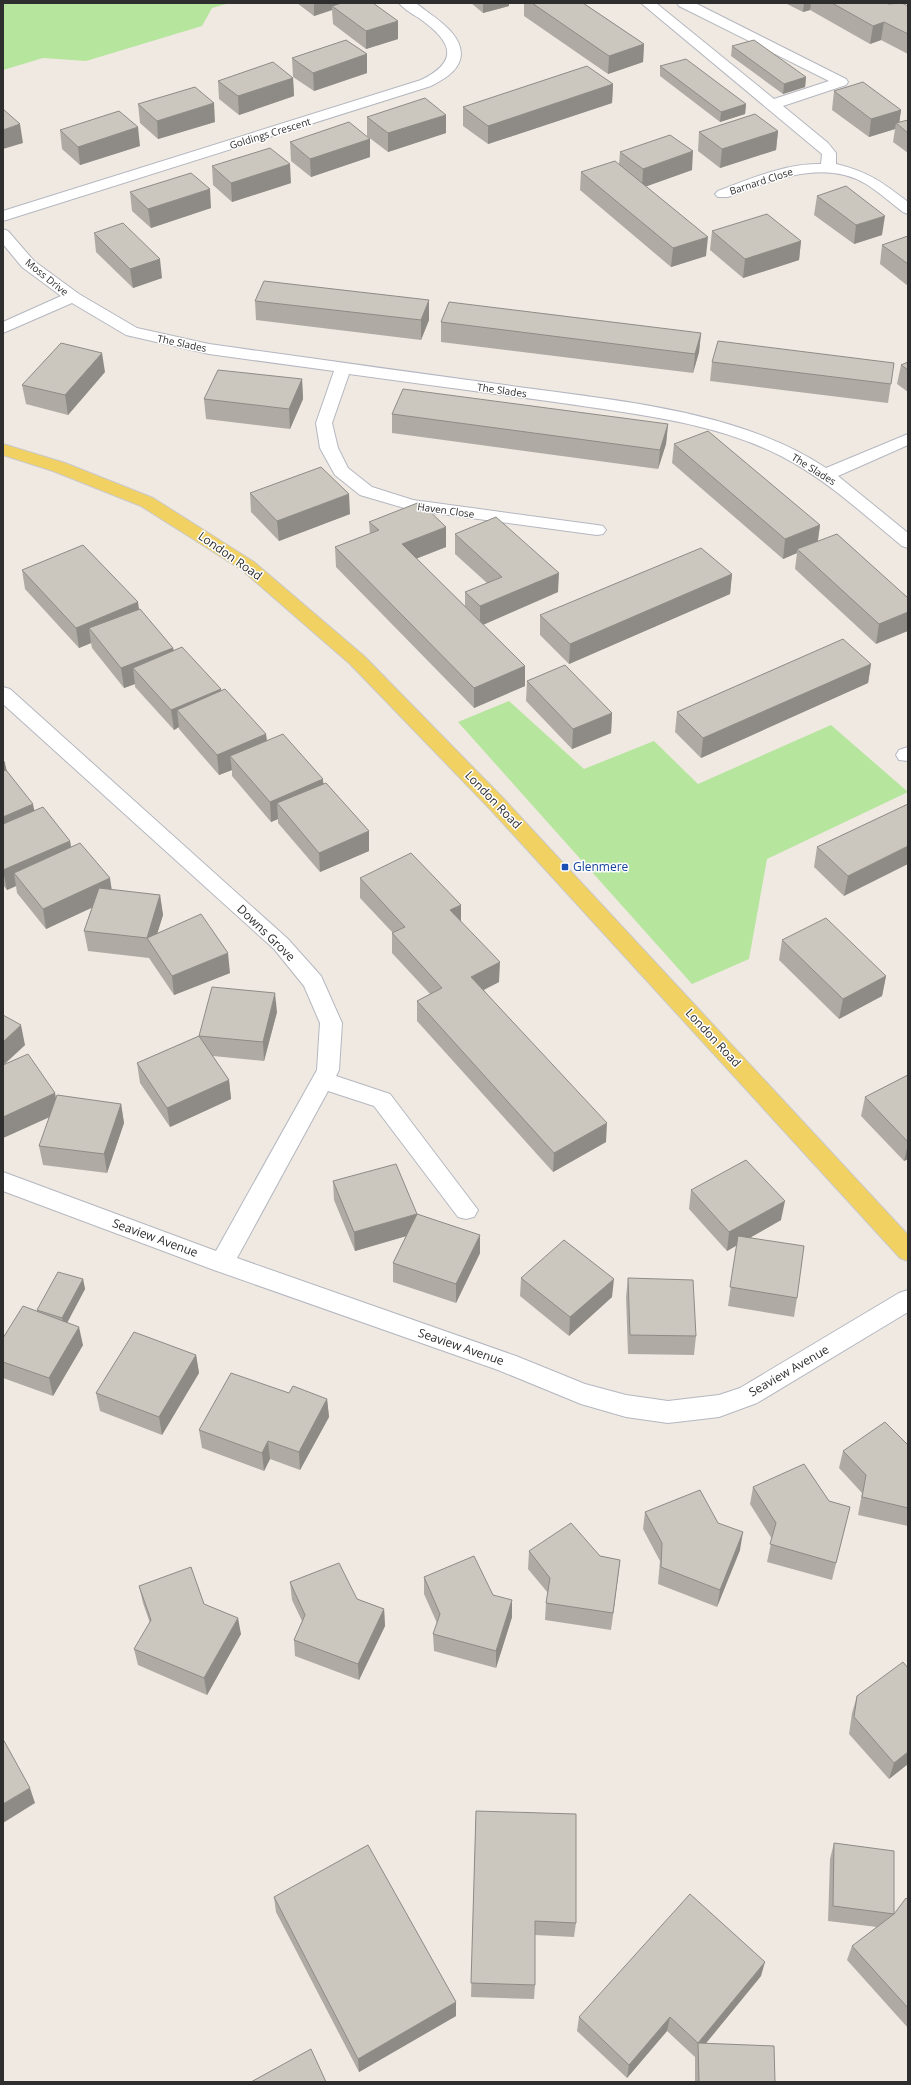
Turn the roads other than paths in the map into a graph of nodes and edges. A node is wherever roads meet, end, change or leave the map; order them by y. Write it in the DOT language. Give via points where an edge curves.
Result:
graph roads {
  1 [pos="406,3"];
  2 [pos="648,3"];
  3 [pos="684,3"];
  4 [pos="771,105"];
  5 [pos="828,168"];
  6 [pos="722,194"];
  7 [pos="908,209"];
  8 [pos="3,216"];
  9 [pos="3,234"];
  10 [pos="73,297"];
  11 [pos="3,328"];
  12 [pos="343,368"];
  13 [pos="908,438"];
  14 [pos="3,449"];
  15 [pos="826,475"];
  16 [pos="597,530"];
  17 [pos="908,542"];
  18 [pos="3,693"];
  19 [pos="322,1080"];
  20 [pos="3,1181"];
  21 [pos="466,1210"];
  22 [pos="908,1251"];
  23 [pos="222,1262"];
  24 [pos="908,1300"];
  1 -- 8 [label="street, Goldings Crescent" via="444,31 454,46 454,60 445,72 426,83"];
  2 -- 4 [label="street"];
  3 -- 4 [label="street" via="841,82"];
  4 -- 5 [label="street" via="823,146 829,153"];
  5 -- 6 [label="street, Barnard Close" via="785,171"];
  5 -- 7 [label="street, Barnard Close" via="848,171 870,181"];
  9 -- 10 [label="street, Moss Drive" via="28,264"];
  10 -- 11 [label="street, Moss Drive"];
  10 -- 12 [label="street, The Slades" via="132,332 209,349"];
  12 -- 15 [label="street, The Slades" via="652,411 778,449"];
  12 -- 16 [label="street, Haven Close" via="324,423 329,448 341,471 366,491 411,505"];
  13 -- 15 [label="street"];
  14 -- 22 [label="main road, London Road" via="59,467 147,502 248,566 357,660 496,803"];
  15 -- 17 [label="street, The Slades"];
  18 -- 19 [label="street, Downs Grove" via="281,944 313,982 331,1023 328,1070"];
  19 -- 21 [label="street" via="382,1100"];
  19 -- 23 [label="street, Downs Grove"];
  20 -- 23 [label="street, Seaview Avenue"];
  23 -- 24 [label="street, Seaview Avenue" via="507,1363 581,1393 626,1406 668,1412 719,1406 748,1396"];
}
